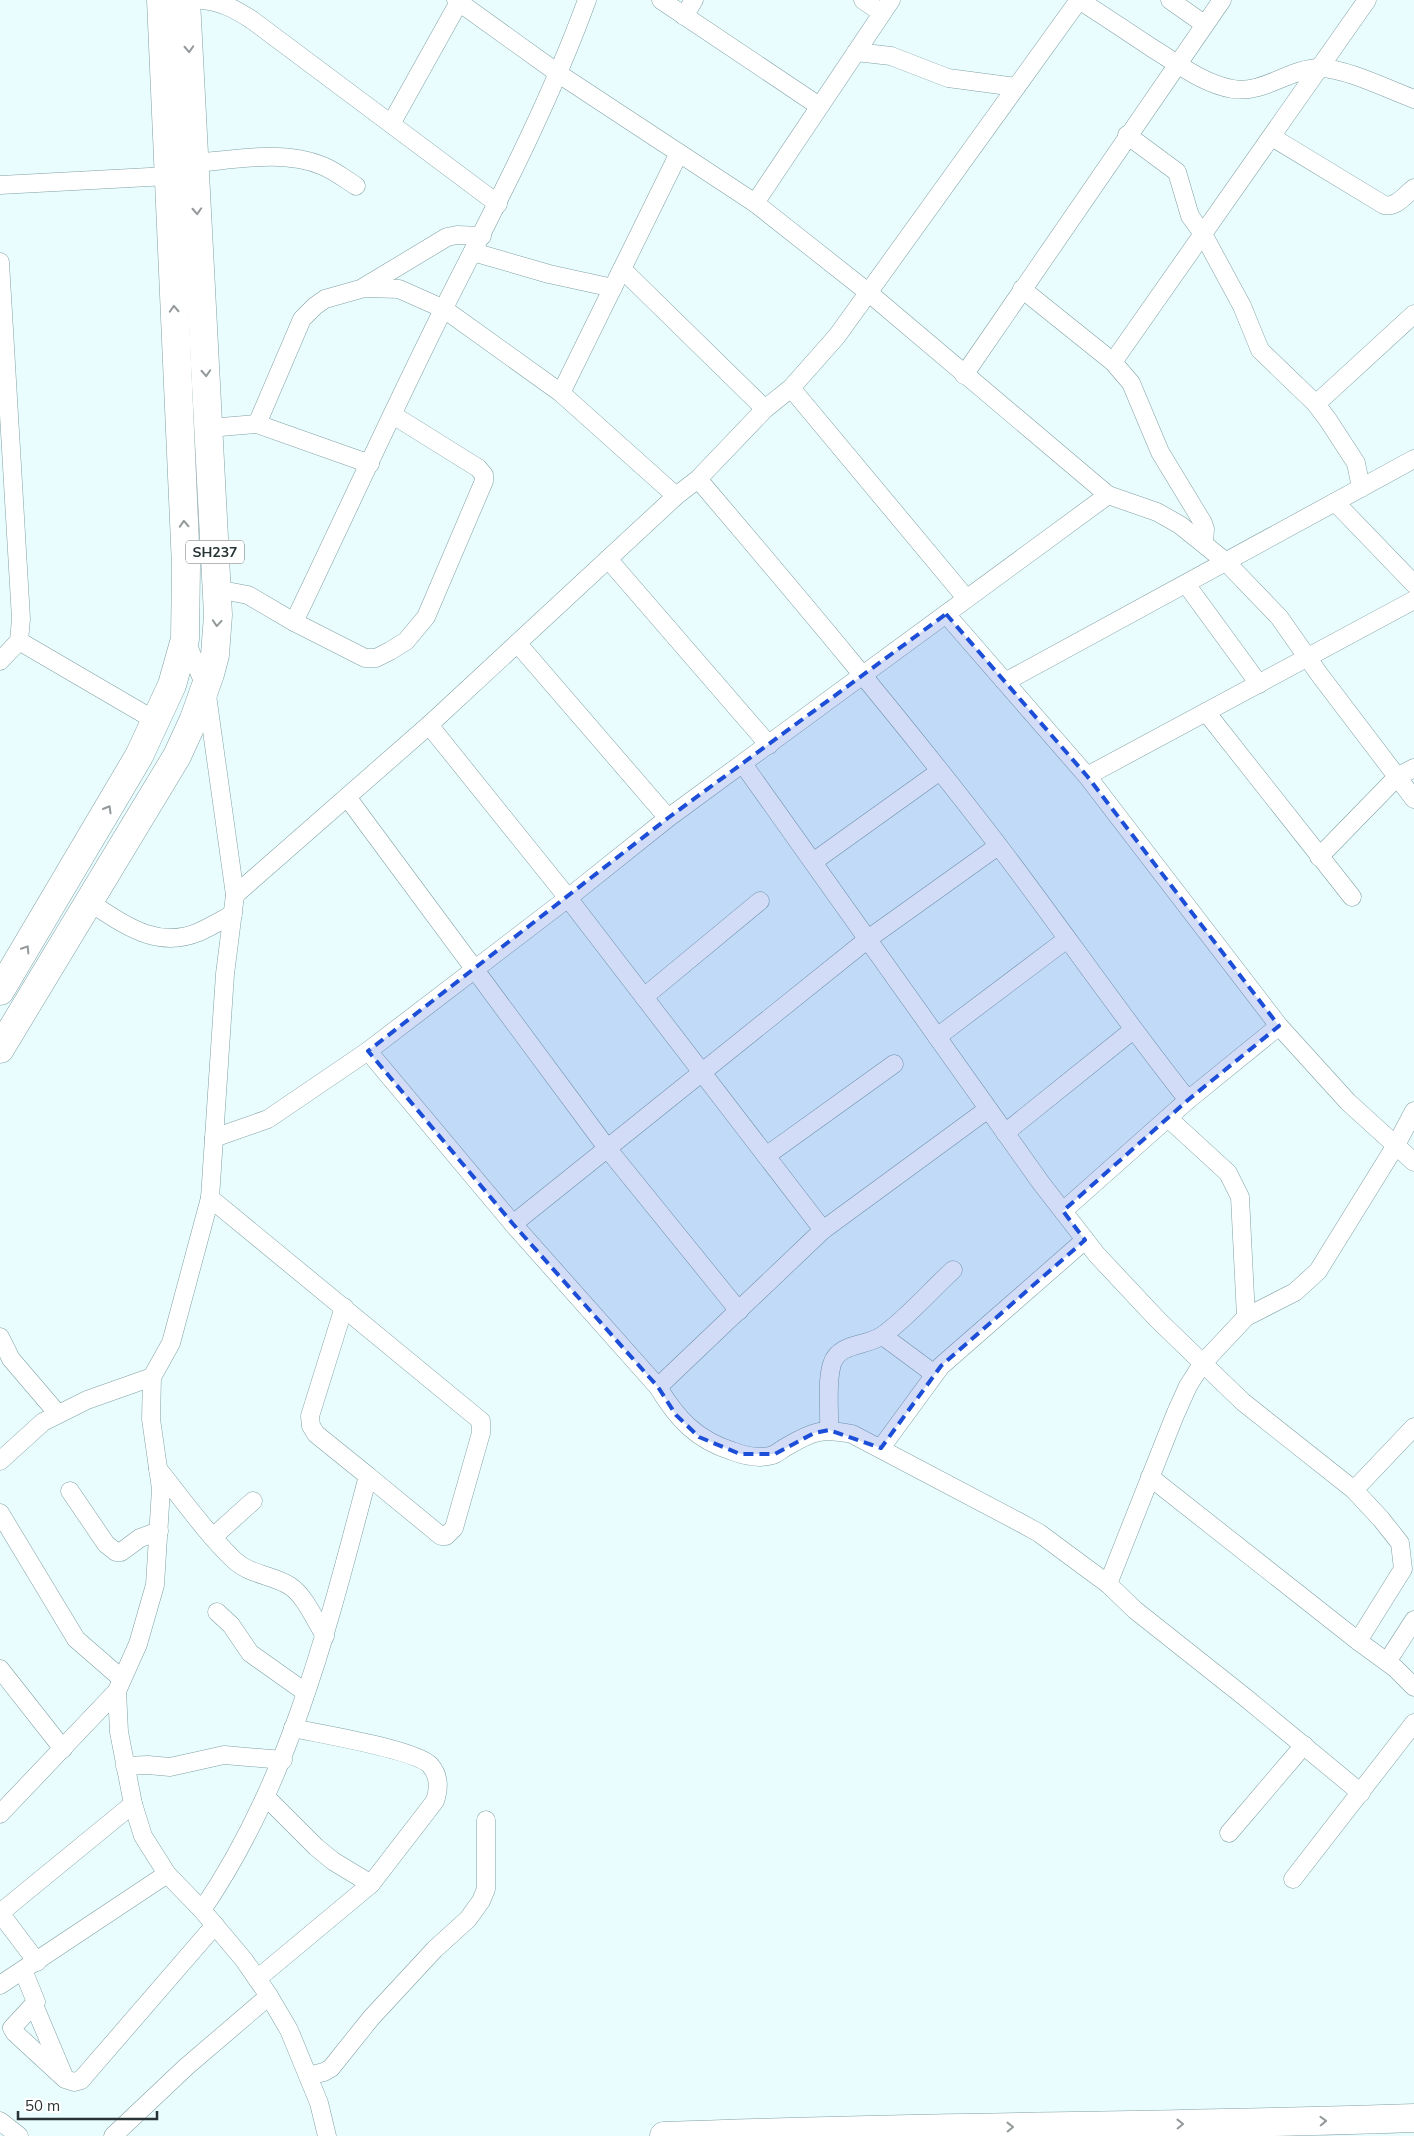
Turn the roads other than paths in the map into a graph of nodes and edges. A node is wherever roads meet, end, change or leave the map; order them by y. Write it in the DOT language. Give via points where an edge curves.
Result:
graph roads {
  1 [pos="161,0"];
  2 [pos="186,0"];
  3 [pos="202,0"];
  4 [pos="587,0"];
  5 [pos="661,0"];
  6 [pos="694,0"];
  7 [pos="863,0"];
  8 [pos="1079,0"];
  9 [pos="1170,0"];
  10 [pos="1222,0"];
  11 [pos="1367,0"];
  12 [pos="457,1"];
  13 [pos="886,6"];
  14 [pos="684,16"];
  15 [pos="1204,24"];
  16 [pos="856,52"];
  17 [pos="1176,63"];
  18 [pos="1320,68"];
  19 [pos="559,74"];
  20 [pos="1016,87"];
  21 [pos="1414,99"];
  22 [pos="819,106"];
  23 [pos="391,124"];
  24 [pos="1127,135"];
  25 [pos="1272,137"];
  26 [pos="679,153"];
  27 [pos="194,163"];
  28 [pos="168,176"];
  29 [pos="0,184"];
  30 [pos="356,186"];
  31 [pos="1414,188"];
  32 [pos="755,203"];
  33 [pos="498,204"];
  34 [pos="1203,234"];
  35 [pos="482,236"];
  36 [pos="474,252"];
  37 [pos="0,262"];
  38 [pos="622,269"];
  39 [pos="364,288"];
  40 [pos="613,288"];
  41 [pos="1022,289"];
  42 [pos="869,293"];
  43 [pos="1,296"];
  44 [pos="444,309"];
  45 [pos="1414,314"];
  46 [pos="1113,362"];
  47 [pos="964,375"];
  48 [pos="791,388"];
  49 [pos="561,392"];
  50 [pos="1316,404"];
  51 [pos="765,409"];
  52 [pos="393,414"];
  53 [pos="257,424"];
  54 [pos="5,427"];
  55 [pos="209,428"];
  56 [pos="1414,459"];
  57 [pos="370,464"];
  58 [pos="698,479"];
  59 [pos="1361,488"];
  60 [pos="1108,495"];
  61 [pos="676,496"];
  62 [pos="1335,502"];
  63 [pos="1204,542"];
  64 [pos="608,559"];
  65 [pos="1226,562"];
  66 [pos="1186,584"];
  67 [pos="1414,584"];
  68 [pos="216,589"];
  69 [pos="966,598"];
  70 [pos="1414,600"];
  71 [pos="946,614"];
  72 [pos="294,622"];
  73 [pos="185,639"];
  74 [pos="19,641"];
  75 [pos="518,644"];
  76 [pos="1308,658"];
  77 [pos="0,661"];
  78 [pos="864,676"];
  79 [pos="1005,682"];
  80 [pos="1259,684"];
  81 [pos="206,688"];
  82 [pos="1206,712"];
  83 [pos="156,720"];
  84 [pos="429,725"];
  85 [pos="770,745"];
  86 [pos="743,764"];
  87 [pos="1414,768"];
  88 [pos="940,771"];
  89 [pos="1087,776"];
  90 [pos="1397,778"];
  91 [pos="347,797"];
  92 [pos="1414,799"];
  93 [pos="668,818"];
  94 [pos="998,846"];
  95 [pos="1319,857"];
  96 [pos="813,862"];
  97 [pos="235,895"];
  98 [pos="1352,897"];
  99 [pos="568,898"];
  100 [pos="760,901"];
  101 [pos="89,902"];
  102 [pos="233,914"];
  103 [pos="1067,939"];
  104 [pos="868,940"];
  105 [pos="475,969"];
  106 [pos="0,991"];
  107 [pos="644,997"];
  108 [pos="1280,1026"];
  109 [pos="1133,1030"];
  110 [pos="937,1037"];
  111 [pos="0,1049"];
  112 [pos="368,1050"];
  113 [pos="894,1064"];
  114 [pos="701,1072"];
  115 [pos="1188,1100"];
  116 [pos="988,1109"];
  117 [pos="1414,1110"];
  118 [pos="1168,1118"];
  119 [pos="1004,1133"];
  120 [pos="214,1138"];
  121 [pos="1396,1145"];
  122 [pos="607,1148"];
  123 [pos="766,1156"];
  124 [pos="1414,1162"];
  125 [pos="210,1198"];
  126 [pos="1063,1211"];
  127 [pos="513,1224"];
  128 [pos="823,1230"];
  129 [pos="1085,1240"];
  130 [pos="953,1270"];
  131 [pos="344,1307"];
  132 [pos="739,1311"];
  133 [pos="1246,1317"];
  134 [pos="883,1336"];
  135 [pos="0,1337"];
  136 [pos="1202,1364"];
  137 [pos="933,1374"];
  138 [pos="152,1377"];
  139 [pos="658,1387"];
  140 [pos="58,1414"];
  141 [pos="1414,1427"];
  142 [pos="830,1430"];
  143 [pos="881,1448"];
  144 [pos="0,1461"];
  145 [pos="158,1468"];
  146 [pos="368,1476"];
  147 [pos="1150,1477"];
  148 [pos="1354,1490"];
  149 [pos="70,1491"];
  150 [pos="253,1502"];
  151 [pos="0,1513"];
  152 [pos="159,1531"];
  153 [pos="213,1537"];
  154 [pos="1108,1584"];
  155 [pos="216,1612"];
  156 [pos="1414,1620"];
  157 [pos="325,1636"];
  158 [pos="1358,1641"];
  159 [pos="1387,1662"];
  160 [pos="0,1669"];
  161 [pos="119,1685"];
  162 [pos="1414,1687"];
  163 [pos="305,1692"];
  164 [pos="1414,1723"];
  165 [pos="293,1728"];
  166 [pos="1304,1745"];
  167 [pos="63,1749"];
  168 [pos="283,1760"];
  169 [pos="125,1766"];
  170 [pos="1362,1792"];
  171 [pos="266,1797"];
  172 [pos="133,1804"];
  173 [pos="0,1814"];
  174 [pos="486,1820"];
  175 [pos="1229,1833"];
  176 [pos="167,1874"];
  177 [pos="1293,1879"];
  178 [pos="371,1884"];
  179 [pos="202,1910"];
  180 [pos="0,1913"];
  181 [pos="215,1925"];
  182 [pos="30,1966"];
  183 [pos="257,1979"];
  184 [pos="0,1985"];
  185 [pos="269,1996"];
  186 [pos="34,2005"];
  187 [pos="308,2076"];
  188 [pos="65,2079"];
  189 [pos="1414,2118"];
  190 [pos="0,2121"];
  191 [pos="19,2136"];
  192 [pos="113,2136"];
  193 [pos="327,2136"];
  194 [pos="664,2136"];
  1 -- 28 [label="main road, SH237"];
  2 -- 27 [label="main road, SH237, one-way"];
  3 -- 23 [label="street" via="233,8 246,16"];
  4 -- 19 [label="street"];
  5 -- 14 [label="street"];
  6 -- 14 [label="street"];
  7 -- 13 [label="street"];
  8 -- 17 [label="street"];
  8 -- 20 [label="street"];
  9 -- 15 [label="street"];
  10 -- 15 [label="street"];
  11 -- 18 [label="street"];
  12 -- 19 [label="street"];
  12 -- 23 [label="street"];
  13 -- 16 [label="street"];
  14 -- 22 [label="street"];
  15 -- 17 [label="street"];
  16 -- 20 [label="street" via="891,56 948,78"];
  16 -- 22 [label="street"];
  17 -- 18 [label="street" via="1212,83 1234,89 1254,88"];
  17 -- 24 [label="street"];
  18 -- 21 [label="street" via="1342,72"];
  18 -- 25 [label="street"];
  19 -- 26 [label="street"];
  19 -- 33 [label="street"];
  20 -- 42 [label="street"];
  22 -- 32 [label="street"];
  23 -- 33 [label="street"];
  24 -- 34 [label="street" via="1177,172 1190,216"];
  24 -- 41 [label="street"];
  25 -- 31 [label="street" via="1384,205 1396,204"];
  25 -- 34 [label="street"];
  26 -- 32 [label="street"];
  26 -- 38 [label="street"];
  27 -- 30 [label="street" via="294,158 321,165"];
  27 -- 55 [label="main road, SH237, one-way"];
  28 -- 29 [label="street"];
  73 -- 28 [label="main road, SH237, one-way" via="186,566"];
  32 -- 42 [label="street"];
  33 -- 35 [label="street"];
  34 -- 46 [label="street"];
  34 -- 50 [label="street" via="1242,306 1260,350"];
  35 -- 36 [label="street"];
  35 -- 39 [label="street" via="447,238"];
  36 -- 40 [label="street"];
  36 -- 44 [label="street"];
  37 -- 43 [label="street"];
  38 -- 40 [label="street"];
  38 -- 51 [label="street"];
  39 -- 44 [label="street" via="399,289"];
  39 -- 53 [label="street" via="325,300 302,319"];
  40 -- 49 [label="street"];
  41 -- 46 [label="street"];
  41 -- 47 [label="street"];
  42 -- 47 [label="street"];
  42 -- 48 [label="street" via="837,336"];
  43 -- 54 [label="street"];
  44 -- 49 [label="street"];
  44 -- 52 [label="street"];
  45 -- 50 [label="street"];
  46 -- 63 [label="street" via="1130,383 1164,459 1203,522"];
  47 -- 60 [label="street"];
  48 -- 51 [label="street"];
  48 -- 69 [label="street"];
  49 -- 61 [label="street"];
  50 -- 59 [label="street" via="1351,451"];
  51 -- 58 [label="street"];
  52 -- 57 [label="street"];
  52 -- 72 [label="street" via="484,475 426,617 406,641 376,658 354,653"];
  53 -- 55 [label="street"];
  53 -- 57 [label="street"];
  54 -- 74 [label="street" via="21,589"];
  55 -- 68 [label="main road, SH237"];
  56 -- 59 [label="street"];
  57 -- 72 [label="street"];
  58 -- 61 [label="street"];
  58 -- 78 [label="street"];
  59 -- 62 [label="street"];
  60 -- 63 [label="street" via="1157,512"];
  60 -- 69 [label="street"];
  61 -- 64 [label="street"];
  62 -- 65 [label="street"];
  62 -- 67 [label="street"];
  63 -- 65 [label="street"];
  64 -- 75 [label="street"];
  64 -- 85 [label="street"];
  65 -- 66 [label="street"];
  65 -- 76 [label="street" via="1279,617"];
  66 -- 79 [label="street"];
  66 -- 80 [label="street"];
  68 -- 72 [label="street" via="248,595"];
  68 -- 81 [label="main road, SH237, one-way" via="215,656"];
  69 -- 71 [label="street"];
  70 -- 76 [label="street"];
  71 -- 78 [label="street"];
  71 -- 79 [label="street"];
  73 -- 81 [label="street"];
  73 -- 83 [label="main road, SH237" via="172,685"];
  74 -- 77 [label="street"];
  74 -- 83 [label="street"];
  75 -- 84 [label="street"];
  75 -- 93 [label="street"];
  76 -- 80 [label="street"];
  76 -- 90 [label="street"];
  78 -- 85 [label="street"];
  78 -- 88 [label="street"];
  79 -- 89 [label="street"];
  80 -- 82 [label="street"];
  81 -- 97 [label="street"];
  81 -- 101 [label="main road, SH237" via="177,756"];
  82 -- 89 [label="street"];
  82 -- 95 [label="street"];
  106 -- 83 [label="main road, SH237, one-way" via="134,765"];
  84 -- 91 [label="street"];
  84 -- 99 [label="street"];
  85 -- 86 [label="street"];
  86 -- 93 [label="street"];
  86 -- 96 [label="street"];
  87 -- 90 [label="street"];
  88 -- 94 [label="street"];
  88 -- 96 [label="street"];
  89 -- 108 [label="street"];
  90 -- 92 [label="street"];
  90 -- 95 [label="street"];
  91 -- 97 [label="street"];
  91 -- 105 [label="street"];
  93 -- 99 [label="street"];
  94 -- 103 [label="street"];
  94 -- 104 [label="street"];
  95 -- 98 [label="street"];
  96 -- 104 [label="street"];
  97 -- 102 [label="street"];
  99 -- 105 [label="street"];
  99 -- 107 [label="street"];
  100 -- 107 [label="street"];
  101 -- 102 [label="street" via="134,931 159,937 181,937 199,932"];
  101 -- 111 [label="main road, SH237"];
  102 -- 120 [label="street" via="225,974"];
  103 -- 109 [label="street"];
  103 -- 110 [label="street"];
  104 -- 110 [label="street"];
  104 -- 114 [label="street"];
  105 -- 112 [label="street"];
  105 -- 122 [label="street"];
  107 -- 114 [label="street"];
  108 -- 115 [label="street"];
  108 -- 121 [label="street" via="1348,1102"];
  109 -- 115 [label="street"];
  109 -- 119 [label="street"];
  110 -- 116 [label="street"];
  112 -- 120 [label="street" via="268,1118"];
  112 -- 127 [label="street"];
  113 -- 123 [label="street"];
  114 -- 122 [label="street"];
  114 -- 123 [label="street"];
  115 -- 118 [label="street"];
  116 -- 119 [label="street"];
  116 -- 128 [label="street"];
  117 -- 121 [label="street"];
  118 -- 126 [label="street"];
  118 -- 133 [label="street" via="1235,1183 1240,1197"];
  119 -- 126 [label="street"];
  120 -- 125 [label="street"];
  121 -- 124 [label="street"];
  121 -- 133 [label="street" via="1324,1263 1308,1283"];
  122 -- 127 [label="street"];
  122 -- 132 [label="street"];
  123 -- 128 [label="street"];
  125 -- 131 [label="street"];
  125 -- 138 [label="street" via="171,1343"];
  126 -- 129 [label="street"];
  127 -- 139 [label="street"];
  128 -- 132 [label="street"];
  129 -- 136 [label="street"];
  129 -- 137 [label="street"];
  130 -- 134 [label="street"];
  131 -- 146 [label="street" via="310,1416 311,1426 316,1434"];
  131 -- 146 [label="street" via="476,1414 482,1426 454,1528 446,1536 441,1536"];
  132 -- 139 [label="street"];
  133 -- 136 [label="street"];
  134 -- 137 [label="street"];
  134 -- 142 [label="street" via="836,1356 830,1377"];
  135 -- 140 [label="street" via="11,1359"];
  136 -- 147 [label="street" via="1174,1415"];
  136 -- 148 [label="street" via="1287,1439"];
  137 -- 143 [label="street"];
  138 -- 140 [label="street"];
  138 -- 145 [label="street" via="151,1419"];
  139 -- 142 [label="street" via="676,1415 699,1437 714,1446 740,1454 761,1457 775,1454 814,1433"];
  140 -- 144 [label="street" via="43,1422"];
  141 -- 148 [label="street"];
  142 -- 143 [label="street" via="852,1434"];
  143 -- 154 [label="street" via="1039,1533"];
  145 -- 152 [label="street" via="161,1488"];
  145 -- 153 [label="street"];
  146 -- 157 [label="street"];
  147 -- 154 [label="street"];
  147 -- 158 [label="street"];
  148 -- 158 [label="street" via="1400,1543 1403,1569"];
  149 -- 152 [label="street" via="106,1544 116,1552"];
  150 -- 153 [label="street"];
  151 -- 161 [label="street" via="76,1638"];
  152 -- 161 [label="street" via="155,1585 138,1644"];
  153 -- 157 [label="street" via="242,1566 294,1589"];
  154 -- 166 [label="street" via="1134,1610"];
  155 -- 163 [label="street" via="231,1625 250,1653"];
  156 -- 159 [label="street"];
  157 -- 163 [label="street"];
  158 -- 159 [label="street"];
  159 -- 162 [label="street"];
  160 -- 167 [label="street"];
  161 -- 167 [label="street"];
  161 -- 169 [label="street" via="119,1732"];
  163 -- 165 [label="street"];
  164 -- 170 [label="street"];
  165 -- 168 [label="street"];
  165 -- 178 [label="street" via="412,1754 431,1766 436,1775 439,1786 435,1801"];
  166 -- 170 [label="street"];
  166 -- 175 [label="street"];
  167 -- 173 [label="street"];
  168 -- 169 [label="street" via="224,1755 170,1767"];
  168 -- 171 [label="street"];
  169 -- 172 [label="street"];
  170 -- 177 [label="street"];
  171 -- 178 [label="street" via="316,1847"];
  171 -- 179 [label="street" via="223,1878"];
  172 -- 176 [label="street" via="143,1836"];
  172 -- 180 [label="street"];
  174 -- 187 [label="street" via="486,1889 481,1901 468,1919 371,2018 331,2068"];
  176 -- 179 [label="street"];
  176 -- 182 [label="street"];
  178 -- 183 [label="street"];
  179 -- 181 [label="street"];
  180 -- 182 [label="street"];
  181 -- 183 [label="street"];
  181 -- 188 [label="street" via="81,2080"];
  182 -- 184 [label="street"];
  182 -- 186 [label="street"];
  183 -- 185 [label="street"];
  185 -- 187 [label="street" via="289,2030"];
  185 -- 192 [label="street" via="186,2067"];
  186 -- 188 [label="street"];
  186 -- 188 [label="street" via="12,2028"];
  187 -- 193 [label="street"];
  194 -- 189 [label="main road, one-way"];
  190 -- 191 [label="street"];
}
